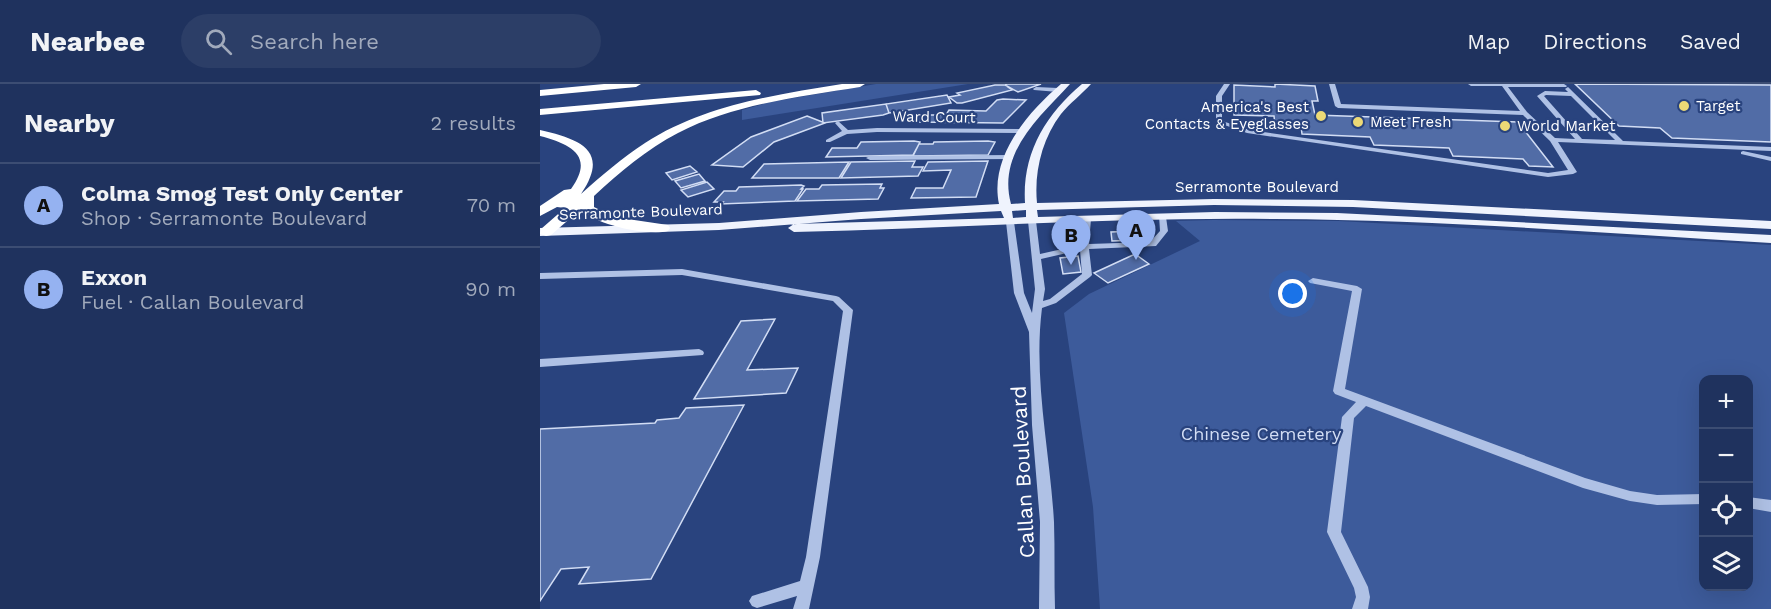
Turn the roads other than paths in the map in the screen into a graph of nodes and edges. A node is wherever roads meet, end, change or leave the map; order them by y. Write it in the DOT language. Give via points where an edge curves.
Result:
graph roads {
  1 [pos="636,84"];
  2 [pos="734,84"];
  3 [pos="820,84"];
  4 [pos="860,84"];
  5 [pos="1087,84"];
  6 [pos="1227,84"];
  7 [pos="1332,84"];
  8 [pos="1471,84"];
  9 [pos="1504,85"];
  10 [pos="1562,85"];
  11 [pos="1062,87"];
  12 [pos="1036,89"];
  13 [pos="540,93"];
  14 [pos="1573,94"];
  15 [pos="540,101"];
  16 [pos="540,112"];
  17 [pos="1526,113"];
  18 [pos="838,123"];
  19 [pos="1021,131"];
  20 [pos="846,132"];
  21 [pos="540,133"];
  22 [pos="1553,140"];
  23 [pos="828,141"];
  24 [pos="1581,142"];
  25 [pos="1621,143"];
  26 [pos="1711,147"];
  27 [pos="1771,149"];
  28 [pos="1010,157"];
  29 [pos="870,158"];
  30 [pos="1771,159"];
  31 [pos="587,171"];
  32 [pos="588,197"];
  33 [pos="1031,207"];
  34 [pos="1005,208"];
  35 [pos="540,212"];
  36 [pos="1162,217"];
  37 [pos="1086,219"];
  38 [pos="1032,221"];
  39 [pos="1010,222"];
  40 [pos="743,225"];
  41 [pos="1771,225"];
  42 [pos="663,228"];
  43 [pos="542,229"];
  44 [pos="1771,239"];
  45 [pos="1084,247"];
  46 [pos="1037,257"];
  47 [pos="540,276"];
  48 [pos="1313,281"];
  49 [pos="1038,306"];
  50 [pos="1034,333"];
  51 [pos="699,353"];
  52 [pos="540,363"];
  53 [pos="1364,400"];
  54 [pos="1699,499"];
  55 [pos="1753,503"];
  56 [pos="1771,506"];
  57 [pos="807,586"];
  58 [pos="758,601"];
  59 [pos="801,609"];
  60 [pos="1047,609"];
  61 [pos="1360,609"];
  1 -- 13 [label="highway"];
  2 -- 15 [label="highway"];
  3 -- 16 [label="highway" via="666,103"];
  4 -- 32 [label="highway" via="762,101 693,123 641,151"];
  5 -- 33 [label="main road, Callan Boulevard" via="1062,106 1041,138 1031,171"];
  6 -- 22 [label="street" via="1219,96 1219,122 1249,132 1548,175 1573,172"];
  7 -- 17 [label="street" via="1338,106"];
  8 -- 9 [label="street"];
  9 -- 10 [label="street"];
  9 -- 17 [label="street"];
  10 -- 14 [label="street"];
  11 -- 12 [label="street"];
  11 -- 19 [label="main road, Callan Boulevard"];
  14 -- 24 [label="street" via="1540,96"];
  14 -- 25 [label="street"];
  17 -- 22 [label="street"];
  18 -- 20 [label="street"];
  19 -- 20 [label="street, Ward Court"];
  19 -- 28 [label="main road, Callan Boulevard"];
  20 -- 23 [label="street"];
  21 -- 31 [label="highway" via="578,146 587,157"];
  22 -- 24 [label="street"];
  24 -- 25 [label="street"];
  25 -- 26 [label="street"];
  26 -- 27 [label="street"];
  26 -- 30 [label="street"];
  28 -- 29 [label="street"];
  28 -- 34 [label="main road, Callan Boulevard" via="1003,191"];
  31 -- 35 [label="highway" via="567,195"];
  31 -- 43 [label="highway" via="577,191"];
  32 -- 42 [label="highway" via="587,208 594,216"];
  32 -- 43 [label="highway"];
  33 -- 34 [label="main road, Serramonte Boulevard"];
  33 -- 38 [label="main road, Callan Boulevard"];
  33 -- 41 [label="main road, Serramonte Boulevard" via="1339,203"];
  34 -- 39 [label="main road, Callan Boulevard"];
  34 -- 40 [label="main road, Serramonte Boulevard"];
  36 -- 37 [label="main road, Serramonte Boulevard"];
  36 -- 44 [label="main road, Serramonte Boulevard" via="1366,217"];
  36 -- 45 [label="street" via="1164,231 1153,244"];
  37 -- 38 [label="main road, Serramonte Boulevard"];
  37 -- 45 [label="street"];
  38 -- 39 [label="main road, Serramonte Boulevard"];
  38 -- 46 [label="street, Callan Boulevard"];
  39 -- 40 [label="main road, Serramonte Boulevard" via="791,228"];
  39 -- 50 [label="street, Callan Boulevard" via="1018,293"];
  40 -- 42 [label="main road, Serramonte Boulevard"];
  42 -- 43 [label="main road, Serramonte Boulevard"];
  45 -- 46 [label="street"];
  45 -- 49 [label="street" via="1087,275 1053,301"];
  46 -- 49 [label="street, Callan Boulevard"];
  47 -- 57 [label="street" via="682,272 836,299 848,310"];
  48 -- 53 [label="street" via="1357,289 1339,391"];
  49 -- 50 [label="street, Callan Boulevard"];
  50 -- 60 [label="street, Callan Boulevard" via="1047,522"];
  51 -- 52 [label="street"];
  53 -- 54 [label="street" via="1583,483 1657,500"];
  53 -- 61 [label="street" via="1348,417 1334,532 1361,587"];
  55 -- 56 [label="street"];
  57 -- 58 [label="street"];
  57 -- 59 [label="street"];
}
